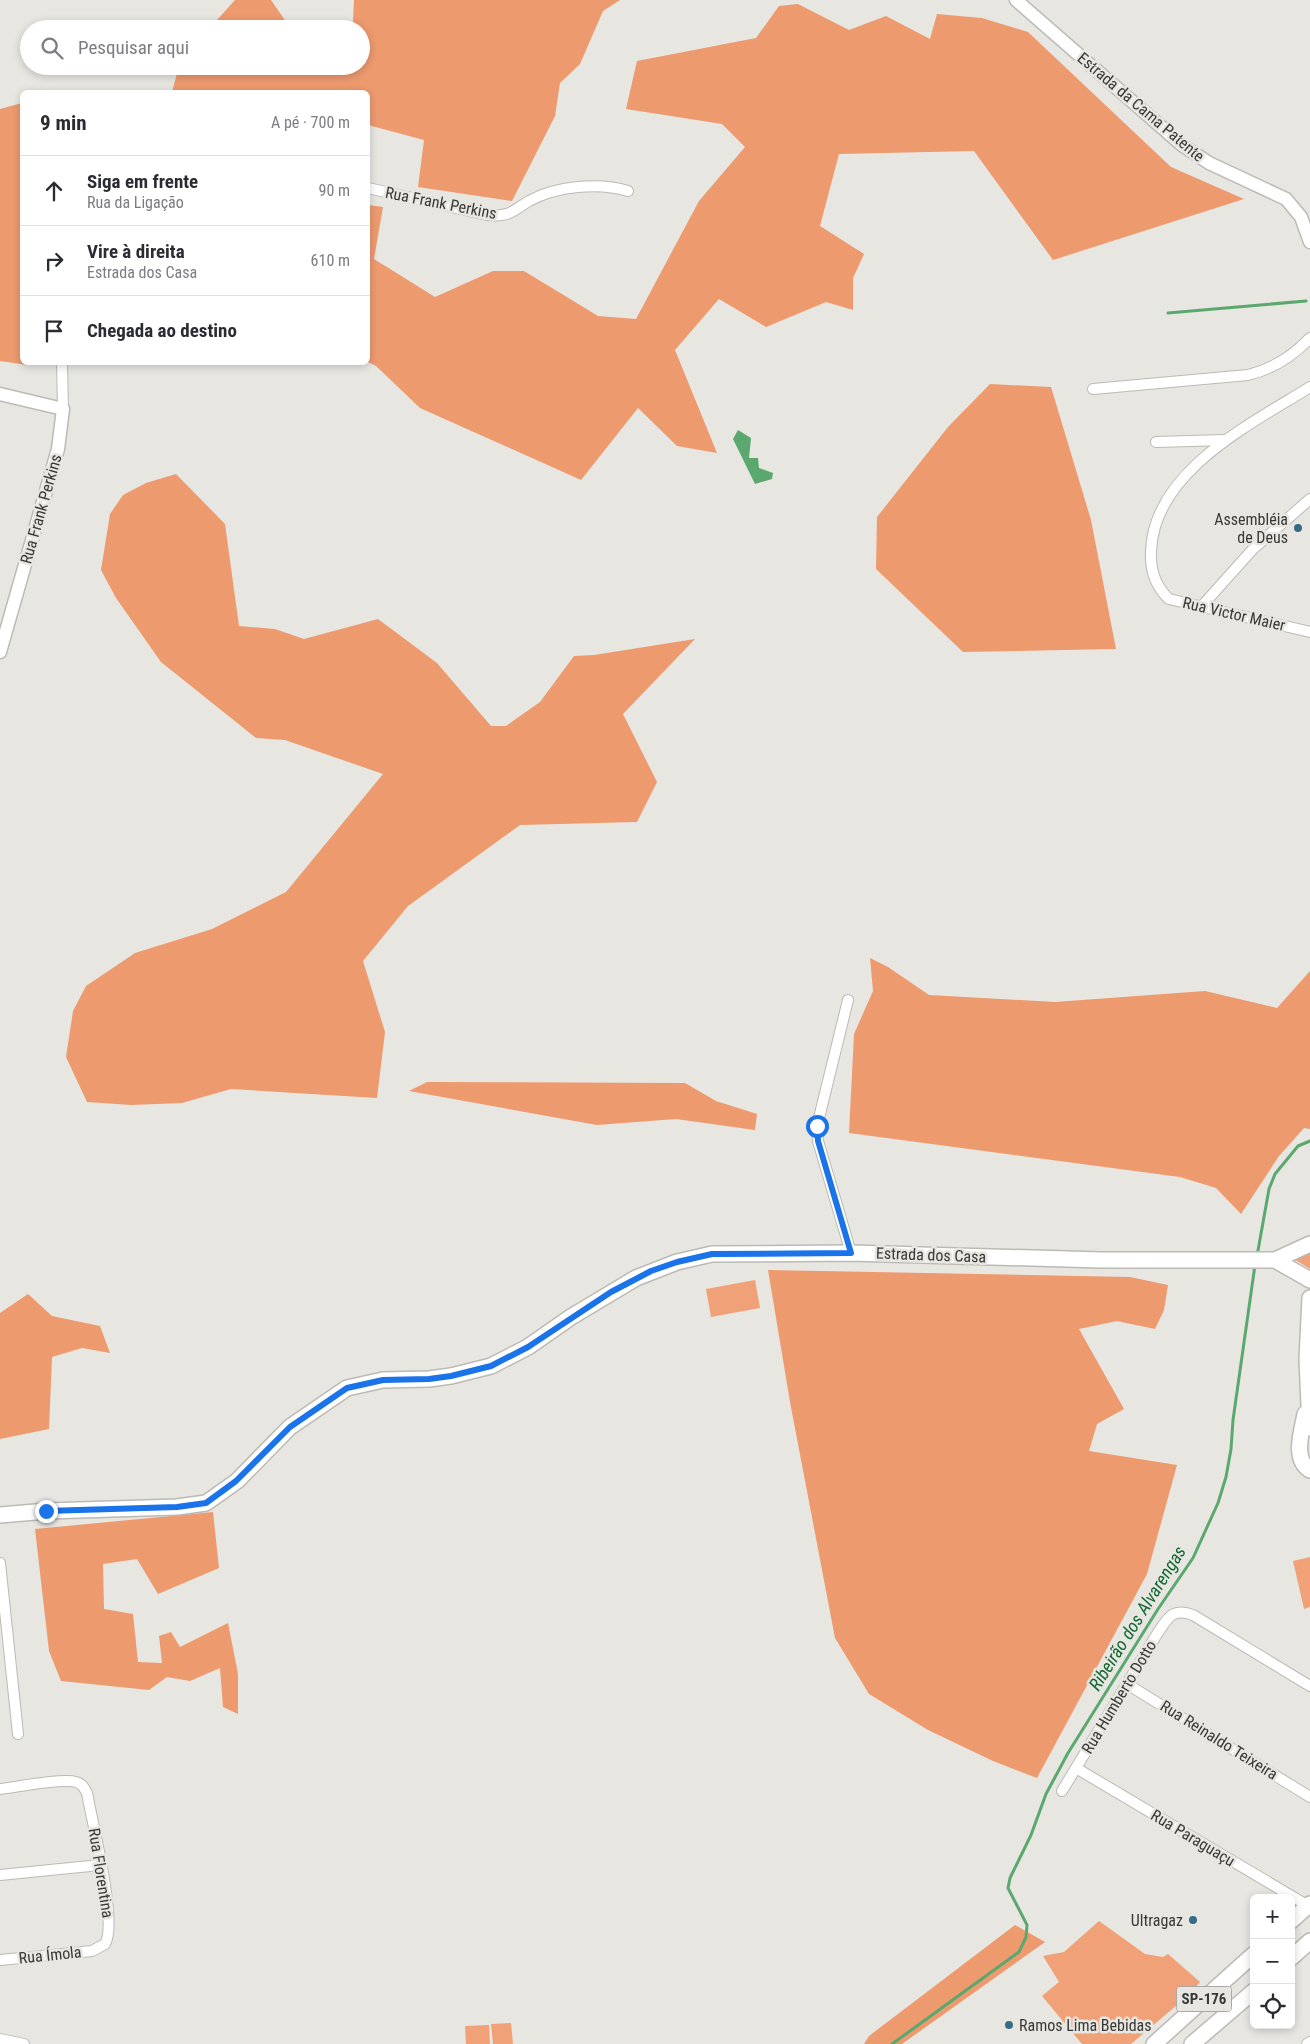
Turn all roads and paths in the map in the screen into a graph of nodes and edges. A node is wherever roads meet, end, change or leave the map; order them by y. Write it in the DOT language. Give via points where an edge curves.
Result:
graph roads {
  1 [pos="1016,0"];
  2 [pos="370,188"];
  3 [pos="628,191"];
  4 [pos="1310,242"];
  5 [pos="1310,338"];
  6 [pos="62,365"];
  7 [pos="1310,387"];
  8 [pos="1093,389"];
  9 [pos="0,394"];
  10 [pos="63,409"];
  11 [pos="1225,440"];
  12 [pos="1156,442"];
  13 [pos="1310,499"];
  14 [pos="1201,607"];
  15 [pos="1310,631"];
  16 [pos="0,652"];
  17 [pos="848,1000"];
  18 [pos="1310,1244"];
  19 [pos="851,1253"];
  20 [pos="1270,1260"];
  21 [pos="1292,1269"];
  22 [pos="1310,1280"];
  23 [pos="1309,1301"];
  24 [pos="1308,1392"];
  25 [pos="1310,1428"];
  26 [pos="1310,1470"];
  27 [pos="0,1515"];
  28 [pos="0,1563"];
  29 [pos="1127,1684"];
  30 [pos="1310,1686"];
  31 [pos="18,1734"];
  32 [pos="1076,1768"];
  33 [pos="0,1789"];
  34 [pos="1062,1791"];
  35 [pos="1310,1797"];
  36 [pos="100,1865"];
  37 [pos="0,1875"];
  38 [pos="1309,1905"];
  39 [pos="1295,1917"];
  40 [pos="1310,1941"];
  41 [pos="100,1948"];
  42 [pos="1295,1954"];
  43 [pos="1250,1958"];
  44 [pos="0,1960"];
  45 [pos="1250,1994"];
  46 [pos="0,2039"];
  47 [pos="24,2044"];
  48 [pos="1154,2044"];
  49 [pos="1192,2044"];
  1 -- 4 [label="street, Estrada da Cama Patente" via="1182,145 1209,163 1286,199 1301,217"];
  2 -- 3 [label="street, Rua Frank Perkins" via="501,216 530,201 558,192 599,185"];
  5 -- 8 [label="street" via="1284,361 1248,375"];
  6 -- 10 [label="street, Rua Frank Perkins"];
  7 -- 11 [label="street, Rua Victor Maier"];
  9 -- 10 [label="street"];
  10 -- 16 [label="street, Rua Frank Perkins" via="58,448"];
  11 -- 12 [label="street"];
  11 -- 14 [label="street, Rua Victor Maier" via="1185,476 1169,497 1151,542 1154,577 1160,590 1169,599"];
  13 -- 14 [label="street" via="1253,549"];
  14 -- 15 [label="street, Rua Victor Maier"];
  17 -- 19 [label="street" via="817,1126 818,1141"];
  18 -- 20 [label="main road"];
  19 -- 20 [label="main road, Estrada dos Casa" via="1102,1260"];
  19 -- 27 [label="main road, Estrada dos Casa" via="712,1254 677,1262 651,1271 611,1292 528,1347 491,1366 436,1378 383,1380 347,1388 290,1427 236,1481 201,1504"];
  20 -- 21 [label="main road"];
  21 -- 22 [label="main road"];
  21 -- 23 [label="main road"];
  23 -- 24 [label="main road"];
  24 -- 25 [label="main road"];
  24 -- 26 [label="main road" via="1300,1456 1303,1465"];
  28 -- 31 [label="street"];
  29 -- 30 [label="street, Rua Humberto Dotto" via="1165,1622 1182,1611"];
  29 -- 32 [label="street, Rua Humberto Dotto"];
  29 -- 35 [label="street, Rua Reinaldo Teixeira"];
  32 -- 34 [label="street, Rua Humberto Dotto"];
  32 -- 38 [label="street, Rua Paraguaçu"];
  33 -- 36 [label="street, Rua Florentina" via="76,1782 83,1786"];
  36 -- 37 [label="street"];
  36 -- 41 [label="street, Rua Florentina" via="110,1930 109,1938"];
  38 -- 39 [label="main road"];
  40 -- 42 [label="main road"];
  41 -- 44 [label="street, Rua Ímola"];
  43 -- 48 [label="main road, SP-176"];
  45 -- 49 [label="main road, SP-176"];
  46 -- 47 [label="street"];
}
